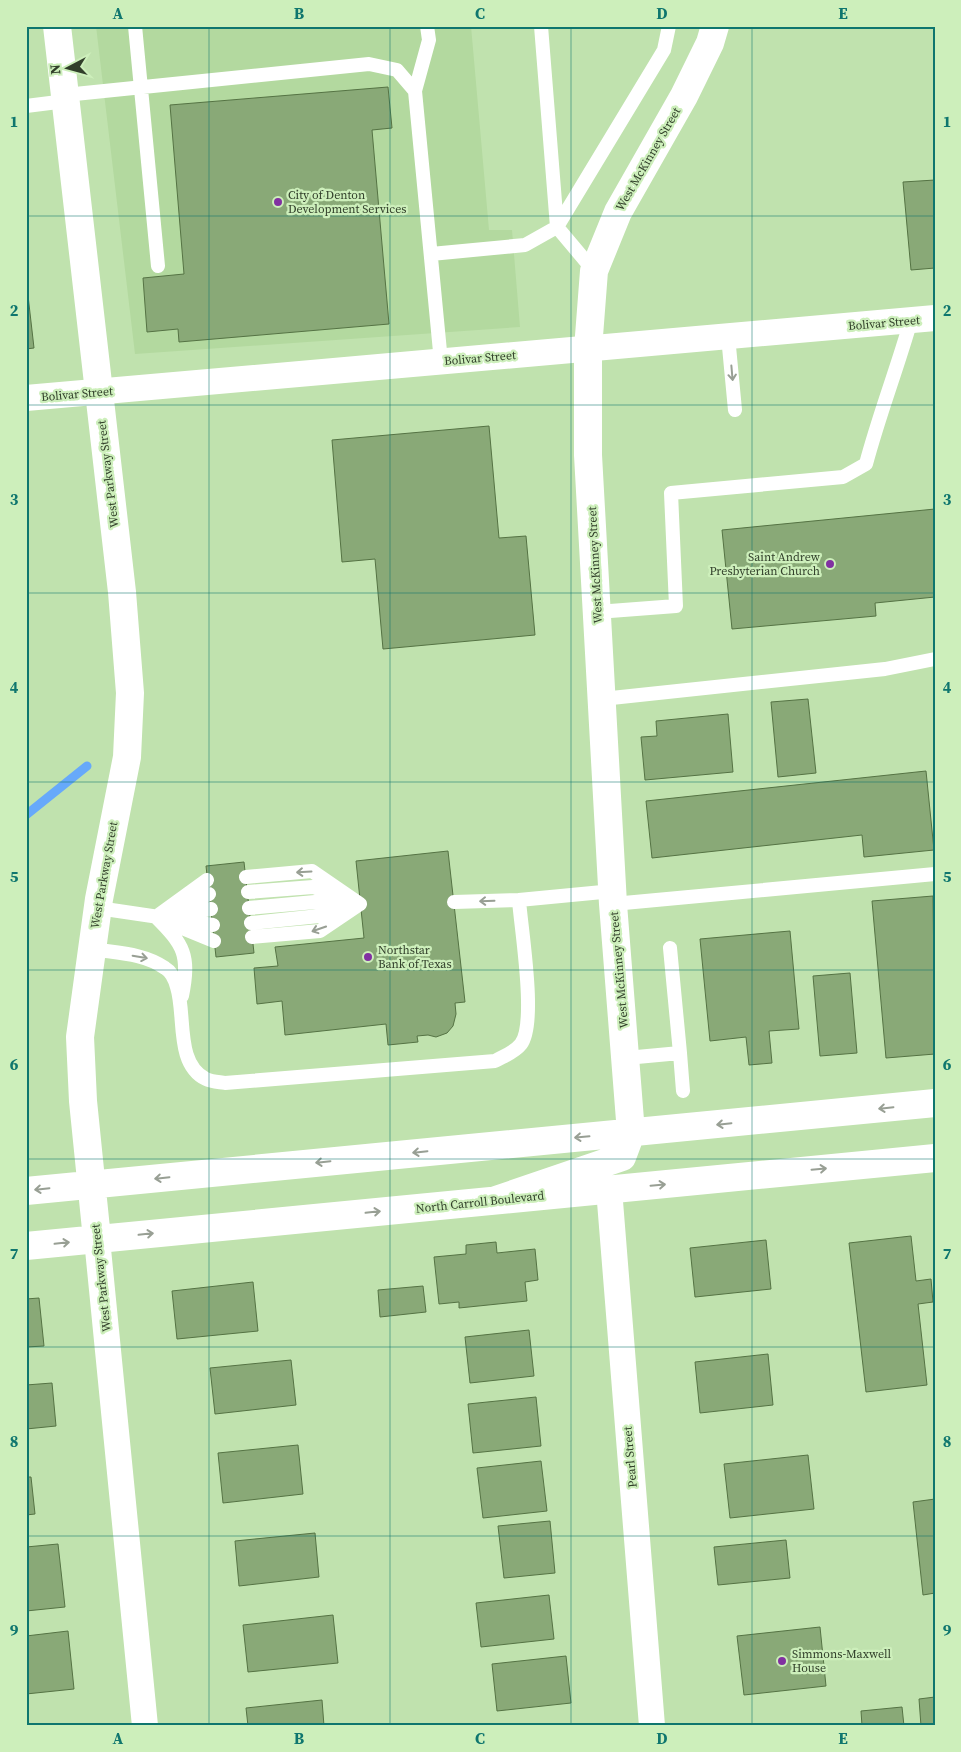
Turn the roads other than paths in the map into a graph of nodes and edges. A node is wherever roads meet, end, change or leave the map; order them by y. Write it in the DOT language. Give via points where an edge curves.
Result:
graph roads {
  1 [pos="57,26"];
  2 [pos="135,26"];
  3 [pos="427,26"];
  4 [pos="541,26"];
  5 [pos="669,26"];
  6 [pos="715,26"];
  7 [pos="142,86"];
  8 [pos="415,91"];
  9 [pos="65,98"];
  10 [pos="26,106"];
  11 [pos="558,227"];
  12 [pos="431,254"];
  13 [pos="158,266"];
  14 [pos="594,271"];
  15 [pos="923,320"];
  16 [pos="728,336"];
  17 [pos="588,349"];
  18 [pos="440,362"];
  19 [pos="99,392"];
  20 [pos="26,398"];
  21 [pos="735,410"];
  22 [pos="598,612"];
  23 [pos="935,659"];
  24 [pos="602,699"];
  25 [pos="935,874"];
  26 [pos="246,877"];
  27 [pos="207,880"];
  28 [pos="248,892"];
  29 [pos="209,894"];
  30 [pos="613,898"];
  31 [pos="519,900"];
  32 [pos="454,902"];
  33 [pos="360,904"];
  34 [pos="98,908"];
  35 [pos="249,908"];
  36 [pos="211,909"];
  37 [pos="156,917"];
  38 [pos="251,923"];
  39 [pos="212,926"];
  40 [pos="252,937"];
  41 [pos="214,941"];
  42 [pos="670,948"];
  43 [pos="92,949"];
  44 [pos="181,1000"];
  45 [pos="680,1053"];
  46 [pos="626,1058"];
  47 [pos="683,1091"];
  48 [pos="935,1103"];
  49 [pos="631,1133"];
  50 [pos="935,1158"];
  51 [pos="92,1185"];
  52 [pos="609,1189"];
  53 [pos="26,1191"];
  54 [pos="496,1200"];
  55 [pos="97,1239"];
  56 [pos="26,1246"];
  57 [pos="145,1726"];
  58 [pos="652,1726"];
  1 -- 9 [label="street, West Parkway Street"];
  2 -- 7 [label="lane"];
  3 -- 8 [label="lane" via="429,40"];
  4 -- 11 [label="lane"];
  5 -- 11 [label="lane" via="664,50"];
  6 -- 14 [label="street, West McKinney Street" via="710,44 684,96 618,212"];
  7 -- 8 [label="lane" via="369,64 397,70"];
  7 -- 9 [label="lane"];
  7 -- 13 [label="lane"];
  8 -- 12 [label="lane"];
  9 -- 10 [label="lane"];
  9 -- 19 [label="street, West Parkway Street"];
  11 -- 12 [label="lane" via="525,244"];
  11 -- 14 [label="lane"];
  12 -- 18 [label="lane"];
  14 -- 17 [label="street, West McKinney Street"];
  15 -- 16 [label="street, Bolivar Street"];
  15 -- 22 [label="lane" via="895,376 877,422 866,464 843,477 671,493 676,606"];
  16 -- 17 [label="street, Bolivar Street"];
  16 -- 21 [label="lane, one-way"];
  17 -- 18 [label="street, Bolivar Street"];
  17 -- 22 [label="street, West McKinney Street" via="588,455"];
  18 -- 19 [label="street, Bolivar Street"];
  19 -- 20 [label="street, Bolivar Street"];
  19 -- 34 [label="street, West Parkway Street" via="127,637 130,693 127,757"];
  22 -- 24 [label="street, West McKinney Street"];
  23 -- 24 [label="lane" via="885,669"];
  24 -- 30 [label="street, West McKinney Street"];
  25 -- 30 [label="lane"];
  33 -- 26 [label="lane, one-way" via="312,871"];
  27 -- 37 [label="lane"];
  28 -- 33 [label="lane" via="313,886"];
  29 -- 37 [label="lane"];
  30 -- 31 [label="lane"];
  30 -- 46 [label="street, West McKinney Street"];
  31 -- 32 [label="lane, one-way"];
  31 -- 44 [label="lane" via="528,1029 521,1044 496,1061 225,1083 207,1079 193,1069 186,1052"];
  33 -- 35 [label="lane" via="316,902"];
  33 -- 38 [label="lane" via="319,916"];
  33 -- 40 [label="lane, one-way" via="320,931"];
  34 -- 37 [label="lane"];
  34 -- 43 [label="street, West Parkway Street"];
  36 -- 37 [label="lane"];
  37 -- 39 [label="lane"];
  37 -- 41 [label="lane"];
  37 -- 44 [label="lane" via="177,938 182,948 185,962"];
  42 -- 45 [label="lane"];
  43 -- 44 [label="lane, one-way" via="147,958 167,969"];
  43 -- 51 [label="street, West Parkway Street" via="80,1037"];
  45 -- 46 [label="lane"];
  45 -- 47 [label="lane"];
  46 -- 49 [label="street, West McKinney Street"];
  48 -- 49 [label="street, one-way"];
  49 -- 51 [label="street, one-way"];
  49 -- 54 [label="street" via="622,1157"];
  52 -- 50 [label="street, North Carroll Boulevard, one-way"];
  51 -- 53 [label="street, one-way"];
  51 -- 55 [label="street, West Parkway Street"];
  52 -- 54 [label="street, North Carroll Boulevard"];
  52 -- 58 [label="street, Pearl Street"];
  55 -- 54 [label="street, North Carroll Boulevard, one-way"];
  56 -- 55 [label="street, North Carroll Boulevard, one-way"];
  55 -- 57 [label="street, West Parkway Street"];
}
